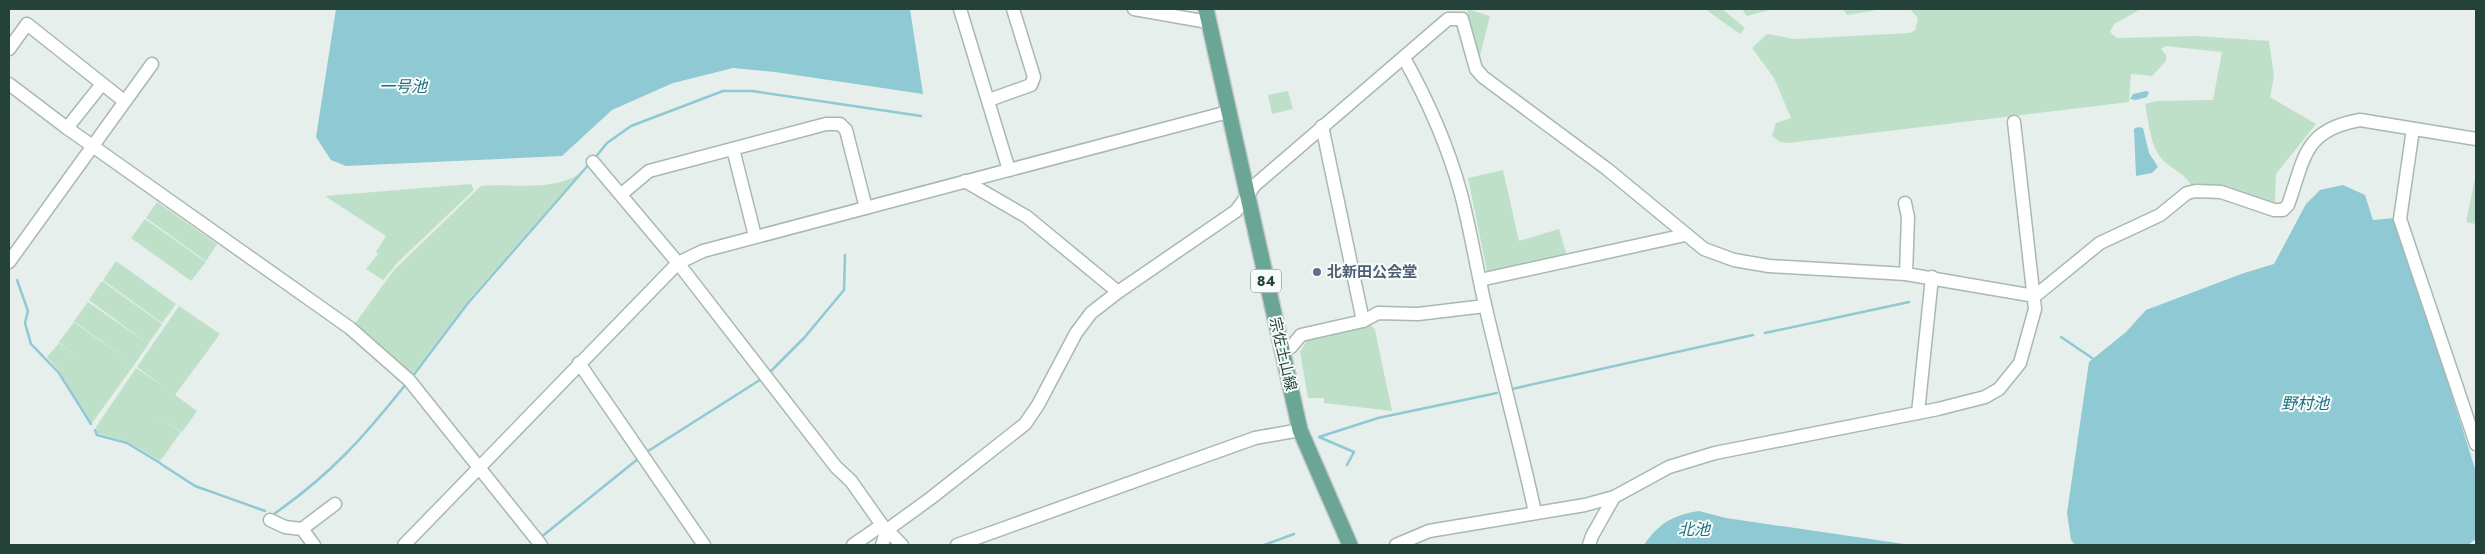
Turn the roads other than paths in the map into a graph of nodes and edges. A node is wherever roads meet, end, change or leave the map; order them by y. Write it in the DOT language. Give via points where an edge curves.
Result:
graph roads {
  1 [pos="960,9"];
  2 [pos="1013,9"];
  3 [pos="1134,9"];
  4 [pos="1207,16"];
  5 [pos="9,49"];
  6 [pos="1404,58"];
  7 [pos="152,64"];
  8 [pos="9,84"];
  9 [pos="102,84"];
  10 [pos="989,100"];
  11 [pos="124,101"];
  12 [pos="1228,112"];
  13 [pos="2014,122"];
  14 [pos="1322,126"];
  15 [pos="67,128"];
  16 [pos="2414,129"];
  17 [pos="2476,139"];
  18 [pos="92,146"];
  19 [pos="733,149"];
  20 [pos="593,162"];
  21 [pos="1009,170"];
  22 [pos="965,182"];
  23 [pos="624,192"];
  24 [pos="1247,198"];
  25 [pos="1905,203"];
  26 [pos="866,208"];
  27 [pos="1685,235"];
  28 [pos="755,236"];
  29 [pos="9,262"];
  30 [pos="678,263"];
  31 [pos="1906,274"];
  32 [pos="1932,277"];
  33 [pos="1480,280"];
  34 [pos="1118,292"];
  35 [pos="2035,296"];
  36 [pos="1485,306"];
  37 [pos="1363,321"];
  38 [pos="1282,351"];
  39 [pos="579,363"];
  40 [pos="1918,413"];
  41 [pos="1300,430"];
  42 [pos="2476,444"];
  43 [pos="478,469"];
  44 [pos="1614,497"];
  45 [pos="335,504"];
  46 [pos="1535,512"];
  47 [pos="270,520"];
  48 [pos="884,528"];
  49 [pos="302,529"];
  50 [pos="314,545"];
  51 [pos="404,545"];
  52 [pos="541,545"];
  53 [pos="704,545"];
  54 [pos="853,545"];
  55 [pos="882,545"];
  56 [pos="902,545"];
  57 [pos="957,545"];
  58 [pos="1350,545"];
  59 [pos="1396,545"];
  60 [pos="1590,545"];
  1 -- 10 [label="street"];
  2 -- 10 [label="street" via="1034,77 1031,85"];
  3 -- 4 [label="street"];
  4 -- 12 [label="main road, 宗佐土山線 / 84"];
  5 -- 9 [label="street" via="27,24"];
  6 -- 14 [label="street"];
  6 -- 27 [label="street" via="1448,19 1462,19 1476,69 1483,77 1607,169"];
  6 -- 33 [label="street" via="1426,98 1447,148"];
  7 -- 11 [label="street"];
  8 -- 15 [label="street"];
  9 -- 11 [label="street"];
  9 -- 15 [label="street"];
  10 -- 21 [label="street"];
  11 -- 18 [label="street"];
  12 -- 21 [label="street"];
  12 -- 24 [label="main road, 宗佐土山線 / 84"];
  13 -- 35 [label="street"];
  14 -- 24 [label="street" via="1255,185"];
  14 -- 37 [label="street"];
  15 -- 18 [label="street"];
  16 -- 17 [label="street"];
  16 -- 35 [label="street" via="2360,120 2345,123 2320,135 2309,146 2288,205 2283,210 2274,210 2222,192 2188,193 2160,215 2100,244"];
  16 -- 42 [label="street" via="2400,219"];
  18 -- 29 [label="street"];
  18 -- 43 [label="street" via="350,328 409,380"];
  19 -- 23 [label="street" via="649,171"];
  19 -- 26 [label="street" via="826,124 840,124 846,130"];
  19 -- 28 [label="street"];
  20 -- 30 [label="street"];
  21 -- 22 [label="street"];
  22 -- 26 [label="street"];
  22 -- 34 [label="street" via="1027,217"];
  24 -- 34 [label="street" via="1236,211"];
  24 -- 38 [label="main road, 宗佐土山線 / 84"];
  25 -- 31 [label="street" via="1908,217"];
  26 -- 28 [label="street"];
  27 -- 31 [label="street" via="1704,250 1734,260 1769,266"];
  27 -- 33 [label="street"];
  28 -- 30 [label="street" via="703,251"];
  30 -- 39 [label="street"];
  30 -- 48 [label="street" via="836,467 851,481"];
  31 -- 32 [label="street"];
  32 -- 35 [label="street"];
  32 -- 40 [label="street"];
  33 -- 36 [label="street"];
  34 -- 48 [label="street" via="1082,323 1025,424 931,498"];
  35 -- 40 [label="street" via="2020,363 1999,389 1986,397"];
  36 -- 37 [label="street" via="1418,314 1378,313"];
  36 -- 46 [label="street"];
  37 -- 38 [label="street" via="1300,334 1291,347"];
  38 -- 41 [label="main road, 宗佐土山線 / 84"];
  39 -- 43 [label="street"];
  39 -- 53 [label="street"];
  40 -- 44 [label="street" via="1682,462"];
  41 -- 57 [label="street" via="1255,438"];
  41 -- 58 [label="main road, 宗佐土山線 / 84"];
  43 -- 51 [label="street"];
  43 -- 52 [label="street"];
  44 -- 46 [label="street"];
  44 -- 60 [label="street"];
  45 -- 49 [label="street"];
  46 -- 59 [label="street" via="1430,531"];
  47 -- 49 [label="street" via="285,527"];
  48 -- 54 [label="street"];
  48 -- 55 [label="street"];
  48 -- 56 [label="street"];
  49 -- 50 [label="street"];
}
